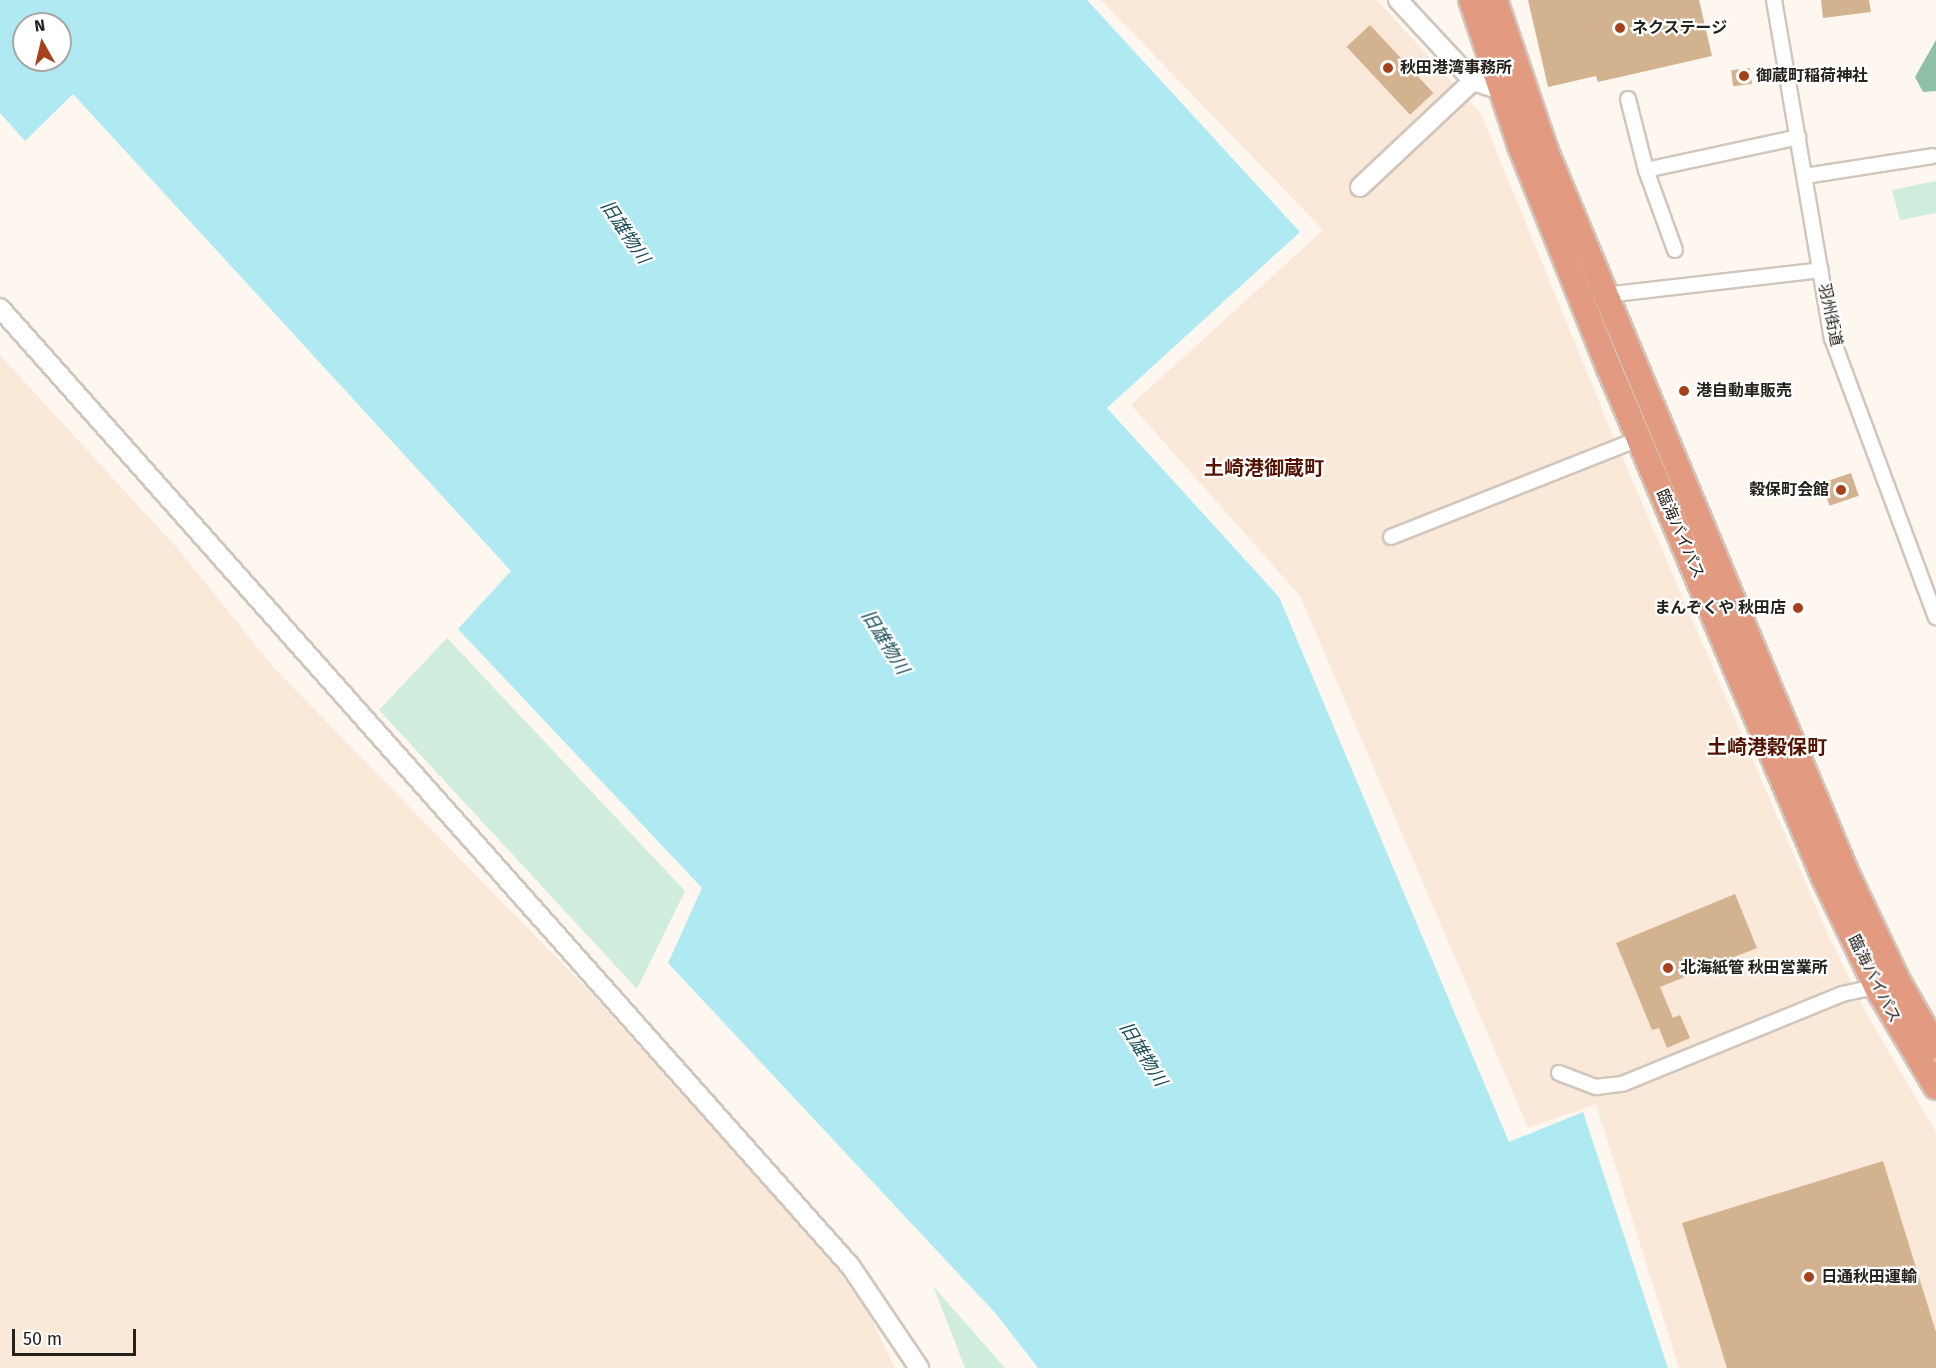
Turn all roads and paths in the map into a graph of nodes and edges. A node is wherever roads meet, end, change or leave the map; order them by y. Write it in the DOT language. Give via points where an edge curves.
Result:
graph roads {
  1 [pos="1398,0"];
  2 [pos="1471,0"];
  3 [pos="1495,0"];
  4 [pos="1774,0"];
  5 [pos="1473,81"];
  6 [pos="1514,93"];
  7 [pos="1628,99"];
  8 [pos="1798,137"];
  9 [pos="1932,156"];
  10 [pos="1646,170"];
  11 [pos="1805,176"];
  12 [pos="1360,187"];
  13 [pos="1675,250"];
  14 [pos="1821,270"];
  15 [pos="1605,295"];
  16 [pos="0,308"];
  17 [pos="1638,439"];
  18 [pos="1391,537"];
  19 [pos="1933,602"];
  20 [pos="1936,617"];
  21 [pos="1887,984"];
  22 [pos="1936,1047"];
  23 [pos="1559,1073"];
  24 [pos="1936,1086"];
  25 [pos="919,1368"];
  1 -- 5 [label="street"];
  2 -- 6 [label="highway, 臨海バイパス"];
  3 -- 6 [label="highway, 臨海バイパス"];
  4 -- 8 [label="street, 羽州街道"];
  5 -- 6 [label="street"];
  5 -- 12 [label="street"];
  6 -- 15 [label="highway, 臨海バイパス"];
  6 -- 17 [label="highway, 臨海バイパス"];
  7 -- 10 [label="street"];
  8 -- 10 [label="street"];
  8 -- 11 [label="street, 羽州街道"];
  9 -- 11 [label="street"];
  10 -- 13 [label="street"];
  11 -- 14 [label="street, 羽州街道"];
  14 -- 15 [label="street"];
  14 -- 19 [label="street, 羽州街道" via="1832,338"];
  15 -- 21 [label="highway, 臨海バイパス" via="1848,876"];
  16 -- 25 [label="street" via="851,1267"];
  17 -- 18 [label="street"];
  17 -- 21 [label="highway, 臨海バイパス" via="1824,878"];
  19 -- 20 [label="street, 羽州街道"];
  21 -- 22 [label="highway, 臨海バイパス"];
  21 -- 23 [label="street" via="1842,994 1622,1084 1596,1087"];
  21 -- 24 [label="highway, 臨海バイパス"];
}
